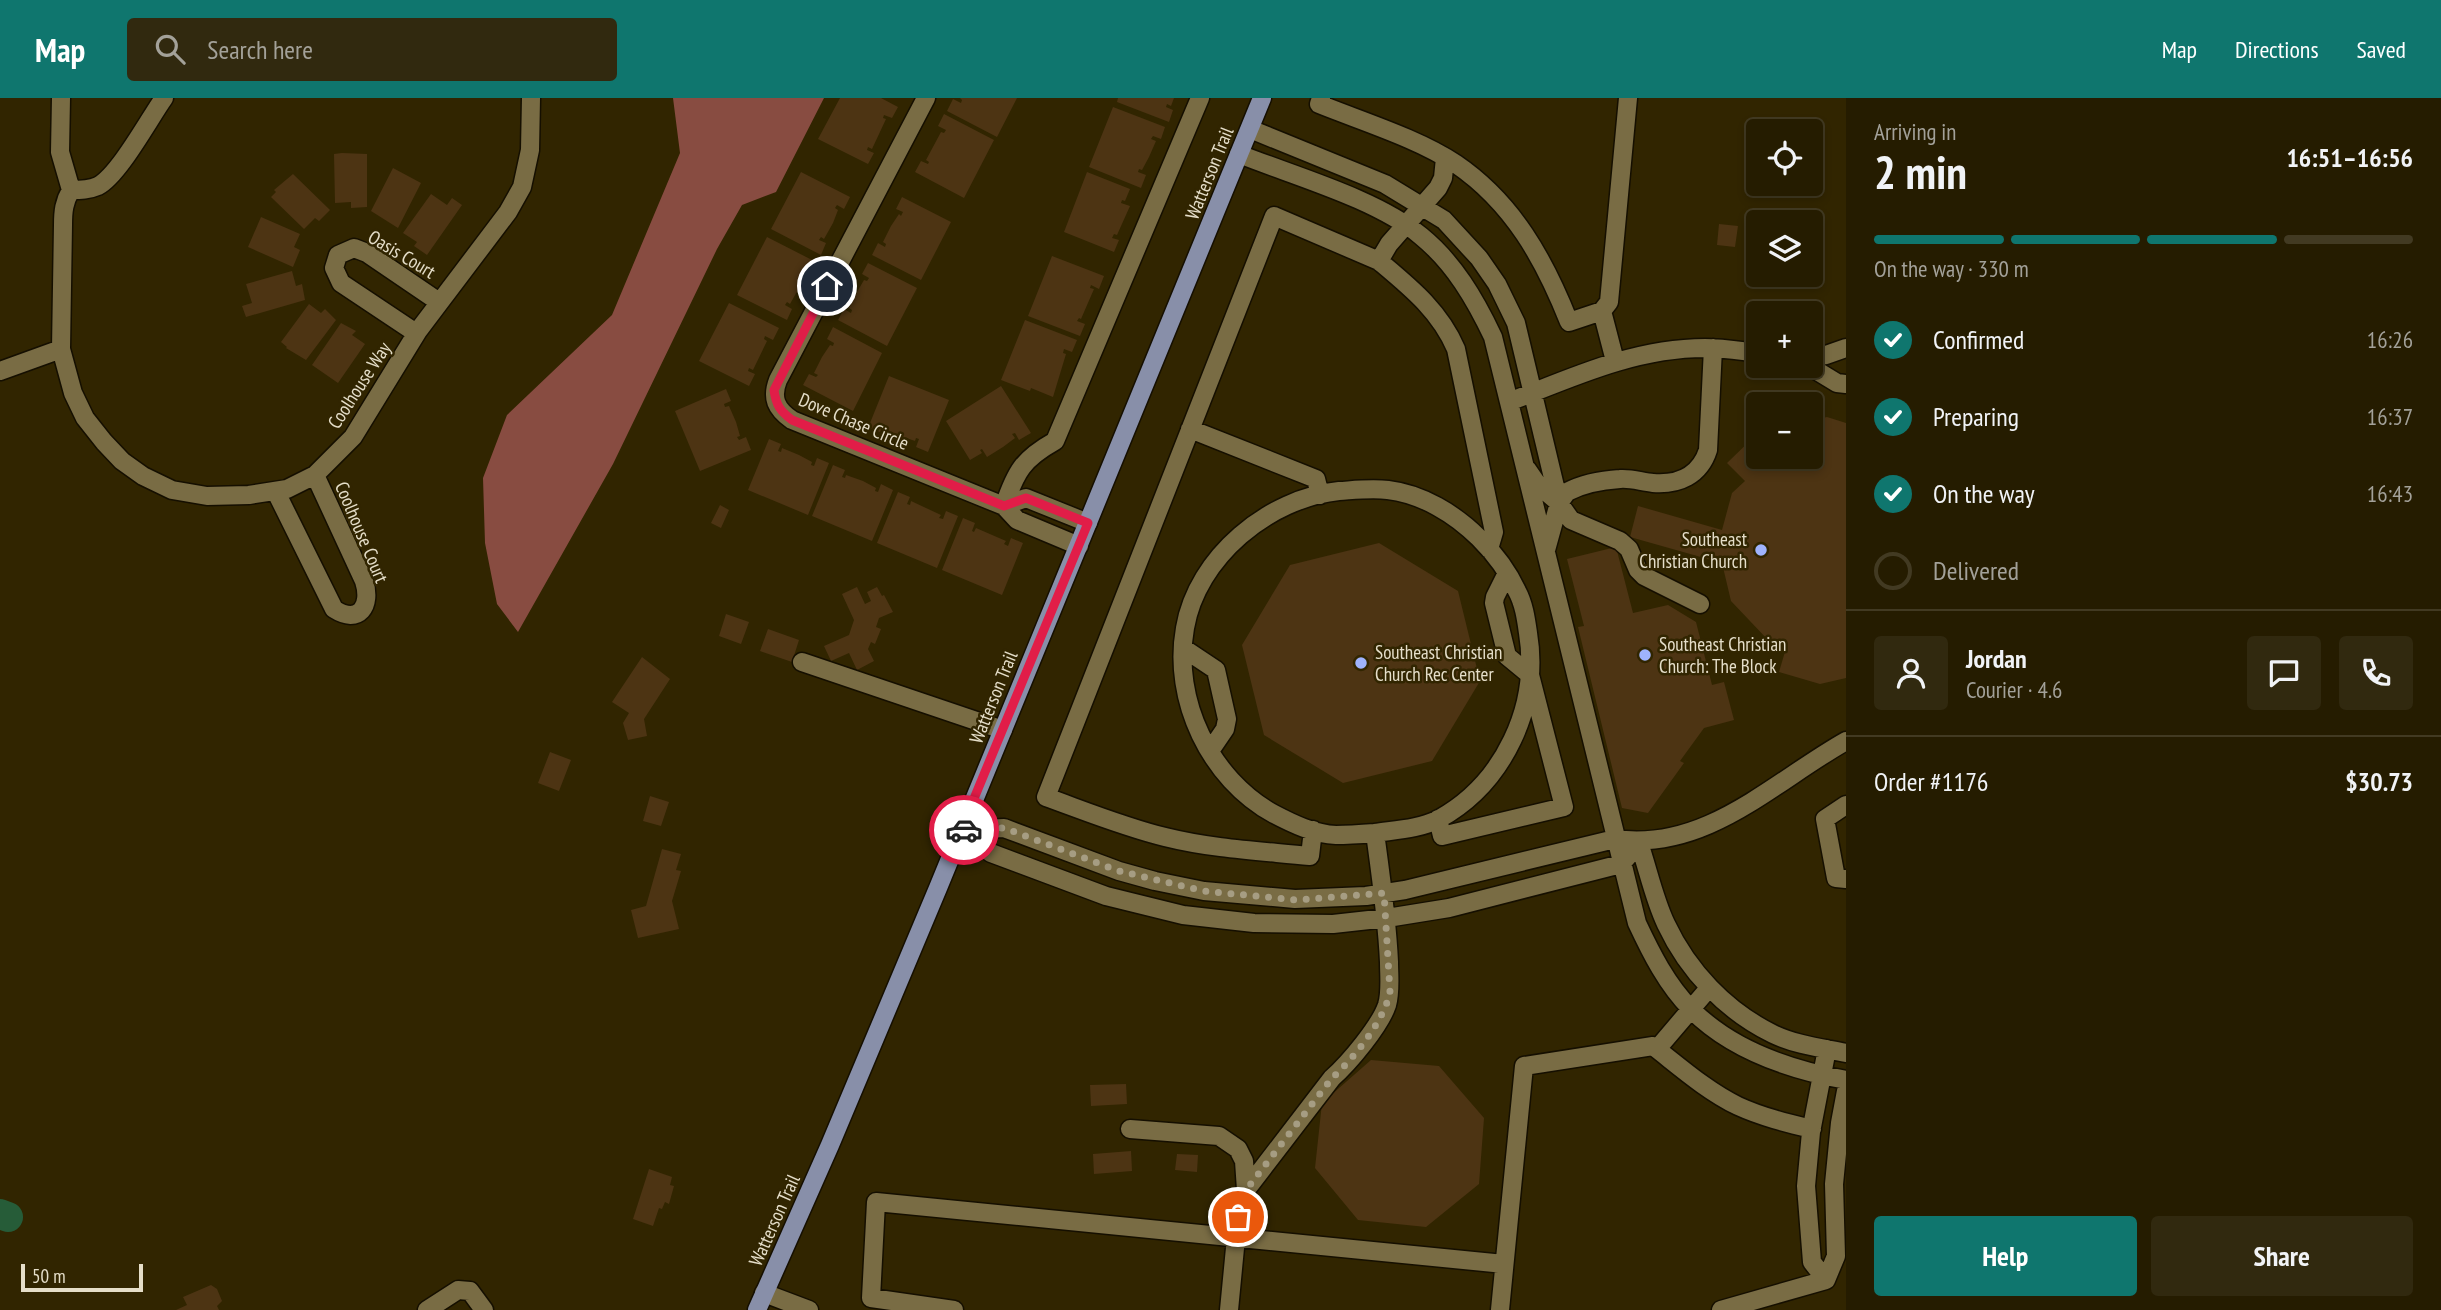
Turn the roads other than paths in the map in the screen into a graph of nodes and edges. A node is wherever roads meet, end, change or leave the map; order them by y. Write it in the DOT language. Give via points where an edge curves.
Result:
graph roads {
  1 [pos="61,98"];
  2 [pos="164,98"];
  3 [pos="531,98"];
  4 [pos="926,98"];
  5 [pos="1200,98"];
  6 [pos="1262,98"];
  7 [pos="1321,98"];
  8 [pos="1628,98"];
  9 [pos="1250,129"];
  10 [pos="1239,154"];
  11 [pos="1446,159"];
  12 [pos="71,190"];
  13 [pos="1424,206"];
  14 [pos="1406,225"];
  15 [pos="1379,261"];
  16 [pos="439,302"];
  17 [pos="1602,311"];
  18 [pos="416,333"];
  19 [pos="1713,348"];
  20 [pos="1846,348"];
  21 [pos="61,349"];
  22 [pos="1746,352"];
  23 [pos="1823,356"];
  24 [pos="1615,361"];
  25 [pos="0,371"];
  26 [pos="1823,374"];
  27 [pos="1846,384"];
  28 [pos="1534,392"];
  29 [pos="1509,402"];
  30 [pos="1190,429"];
  31 [pos="1522,460"];
  32 [pos="315,475"];
  33 [pos="276,492"];
  34 [pos="1320,495"];
  35 [pos="1559,503"];
  36 [pos="1004,506"];
  37 [pos="1088,523"];
  38 [pos="1079,545"];
  39 [pos="1489,549"];
  40 [pos="1545,554"];
  41 [pos="1507,573"];
  42 [pos="1700,604"];
  43 [pos="1184,648"];
  44 [pos="802,662"];
  45 [pos="1530,675"];
  46 [pos="1003,730"];
  47 [pos="1846,741"];
  48 [pos="1210,751"];
  49 [pos="1846,805"];
  50 [pos="1438,819"];
  51 [pos="961,830"];
  52 [pos="1313,830"];
  53 [pos="1375,833"];
  54 [pos="1615,839"];
  55 [pos="1639,843"];
  56 [pos="1621,864"];
  57 [pos="1846,879"];
  58 [pos="1384,893"];
  59 [pos="1387,918"];
  60 [pos="1709,988"];
  61 [pos="1691,1009"];
  62 [pos="1657,1049"];
  63 [pos="1826,1049"];
  64 [pos="1846,1053"];
  65 [pos="1821,1075"];
  66 [pos="1846,1080"];
  67 [pos="1846,1091"];
  68 [pos="1130,1129"];
  69 [pos="1812,1129"];
  70 [pos="1246,1190"];
  71 [pos="1236,1239"];
  72 [pos="1504,1265"];
  73 [pos="1826,1280"];
  74 [pos="764,1293"];
  75 [pos="427,1310"];
  76 [pos="484,1310"];
  77 [pos="757,1310"];
  78 [pos="809,1310"];
  79 [pos="954,1310"];
  80 [pos="1229,1310"];
  81 [pos="1500,1310"];
  82 [pos="1721,1310"];
  1 -- 12 [label="street" via="60,152"];
  2 -- 12 [label="street" via="113,174 88,190"];
  3 -- 16 [label="street, Coolhouse Way" via="530,150 522,187"];
  4 -- 36 [label="street, Dove Chase Circle" via="778,380 775,402 792,420"];
  5 -- 36 [label="street" via="1055,440 1019,468"];
  6 -- 9 [label="main road, Watterson Trail"];
  7 -- 11 [label="street" via="1319,104"];
  8 -- 17 [label="street" via="1609,302"];
  9 -- 10 [label="main road, Watterson Trail"];
  9 -- 13 [label="street" via="1385,184"];
  10 -- 14 [label="street" via="1363,202"];
  10 -- 37 [label="main road, Watterson Trail"];
  11 -- 13 [label="street" via="1443,178"];
  11 -- 17 [label="street" via="1490,192 1516,219 1540,257 1569,322"];
  12 -- 21 [label="street, Coolhouse Way" via="63,206"];
  13 -- 14 [label="street"];
  13 -- 28 [label="street" via="1462,237 1497,284 1516,323"];
  14 -- 15 [label="street"];
  14 -- 29 [label="street" via="1447,261 1481,311 1493,337"];
  15 -- 30 [label="street" via="1274,216"];
  15 -- 39 [label="street" via="1438,316 1456,349 1494,532"];
  16 -- 18 [label="street, Coolhouse Way"];
  16 -- 18 [label="street, Oasis Court" via="367,253 354,248 338,254 334,268 341,282"];
  17 -- 24 [label="street"];
  18 -- 32 [label="street, Coolhouse Way" via="353,437"];
  19 -- 22 [label="street"];
  19 -- 24 [label="street" via="1656,352"];
  19 -- 35 [label="street" via="1708,450 1698,469 1670,482 1622,478 1574,488"];
  20 -- 23 [label="street"];
  21 -- 25 [label="street"];
  21 -- 33 [label="street, Coolhouse Way" via="85,418 117,455 143,476 172,490 207,496"];
  24 -- 28 [label="street"];
  26 -- 27 [label="street"];
  28 -- 29 [label="street"];
  28 -- 35 [label="street"];
  29 -- 31 [label="street"];
  30 -- 34 [label="street" via="1316,480"];
  30 -- 52 [label="street" via="1046,797 1164,837 1248,851 1310,856"];
  31 -- 35 [label="street" via="1538,485"];
  31 -- 40 [label="street"];
  32 -- 33 [label="street, Coolhouse Way"];
  32 -- 33 [label="street, Coolhouse Court" via="364,581 368,593 361,612 342,614 334,609"];
  34 -- 39 [label="street" via="1390,490 1447,511"];
  34 -- 43 [label="street" via="1270,513 1237,537 1212,565 1190,608"];
  35 -- 40 [label="street"];
  35 -- 42 [label="street" via="1571,520 1620,541 1644,576"];
  36 -- 37 [label="street, Dove Chase Circle" via="1026,498"];
  36 -- 38 [label="street, Dove Chase Circle" via="1017,520"];
  37 -- 38 [label="main road, Watterson Trail"];
  38 -- 46 [label="main road, Watterson Trail"];
  39 -- 41 [label="street"];
  40 -- 54 [label="street"];
  41 -- 45 [label="street" via="1525,615"];
  41 -- 45 [label="street" via="1494,603 1507,656"];
  43 -- 48 [label="street" via="1190,707"];
  43 -- 48 [label="street" via="1216,670 1227,719"];
  44 -- 46 [label="street"];
  45 -- 50 [label="street" via="1527,704 1496,769 1474,793"];
  45 -- 50 [label="street" via="1564,807 1442,836"];
  46 -- 51 [label="main road, Watterson Trail"];
  47 -- 55 [label="street" via="1732,814"];
  48 -- 52 [label="street" via="1233,784 1259,806"];
  49 -- 57 [label="street" via="1825,819 1836,878"];
  50 -- 53 [label="street"];
  51 -- 58 [label="street" via="1004,828 1119,871 1204,891 1296,900"];
  51 -- 59 [label="street" via="990,853 1106,896 1183,915 1287,924"];
  51 -- 74 [label="main road, Watterson Trail" via="831,1145"];
  52 -- 53 [label="street" via="1336,835"];
  53 -- 58 [label="street"];
  54 -- 55 [label="street"];
  54 -- 56 [label="street"];
  54 -- 58 [label="street"];
  55 -- 56 [label="street"];
  55 -- 60 [label="street" via="1665,922 1680,951"];
  56 -- 59 [label="street" via="1449,908"];
  56 -- 61 [label="street" via="1637,923 1653,956"];
  58 -- 59 [label="street"];
  59 -- 70 [label="street" via="1387,1005 1346,1066"];
  60 -- 61 [label="street"];
  60 -- 63 [label="street" via="1774,1034"];
  61 -- 62 [label="street"];
  61 -- 65 [label="street" via="1713,1027 1776,1062"];
  62 -- 69 [label="street" via="1738,1106"];
  62 -- 72 [label="street" via="1524,1066"];
  63 -- 64 [label="street"];
  63 -- 65 [label="street"];
  65 -- 66 [label="street"];
  65 -- 69 [label="street"];
  67 -- 73 [label="street" via="1834,1184 1836,1256"];
  68 -- 70 [label="street" via="1219,1136 1238,1149 1244,1161"];
  69 -- 73 [label="street" via="1806,1186 1808,1223 1812,1262"];
  70 -- 71 [label="street"];
  71 -- 72 [label="street"];
  71 -- 79 [label="street" via="876,1202 871,1298"];
  71 -- 80 [label="street"];
  72 -- 81 [label="street"];
  73 -- 82 [label="street"];
  74 -- 77 [label="main road, Watterson Trail"];
  74 -- 78 [label="street"];
  75 -- 76 [label="street" via="458,1290 470,1291"];
}
